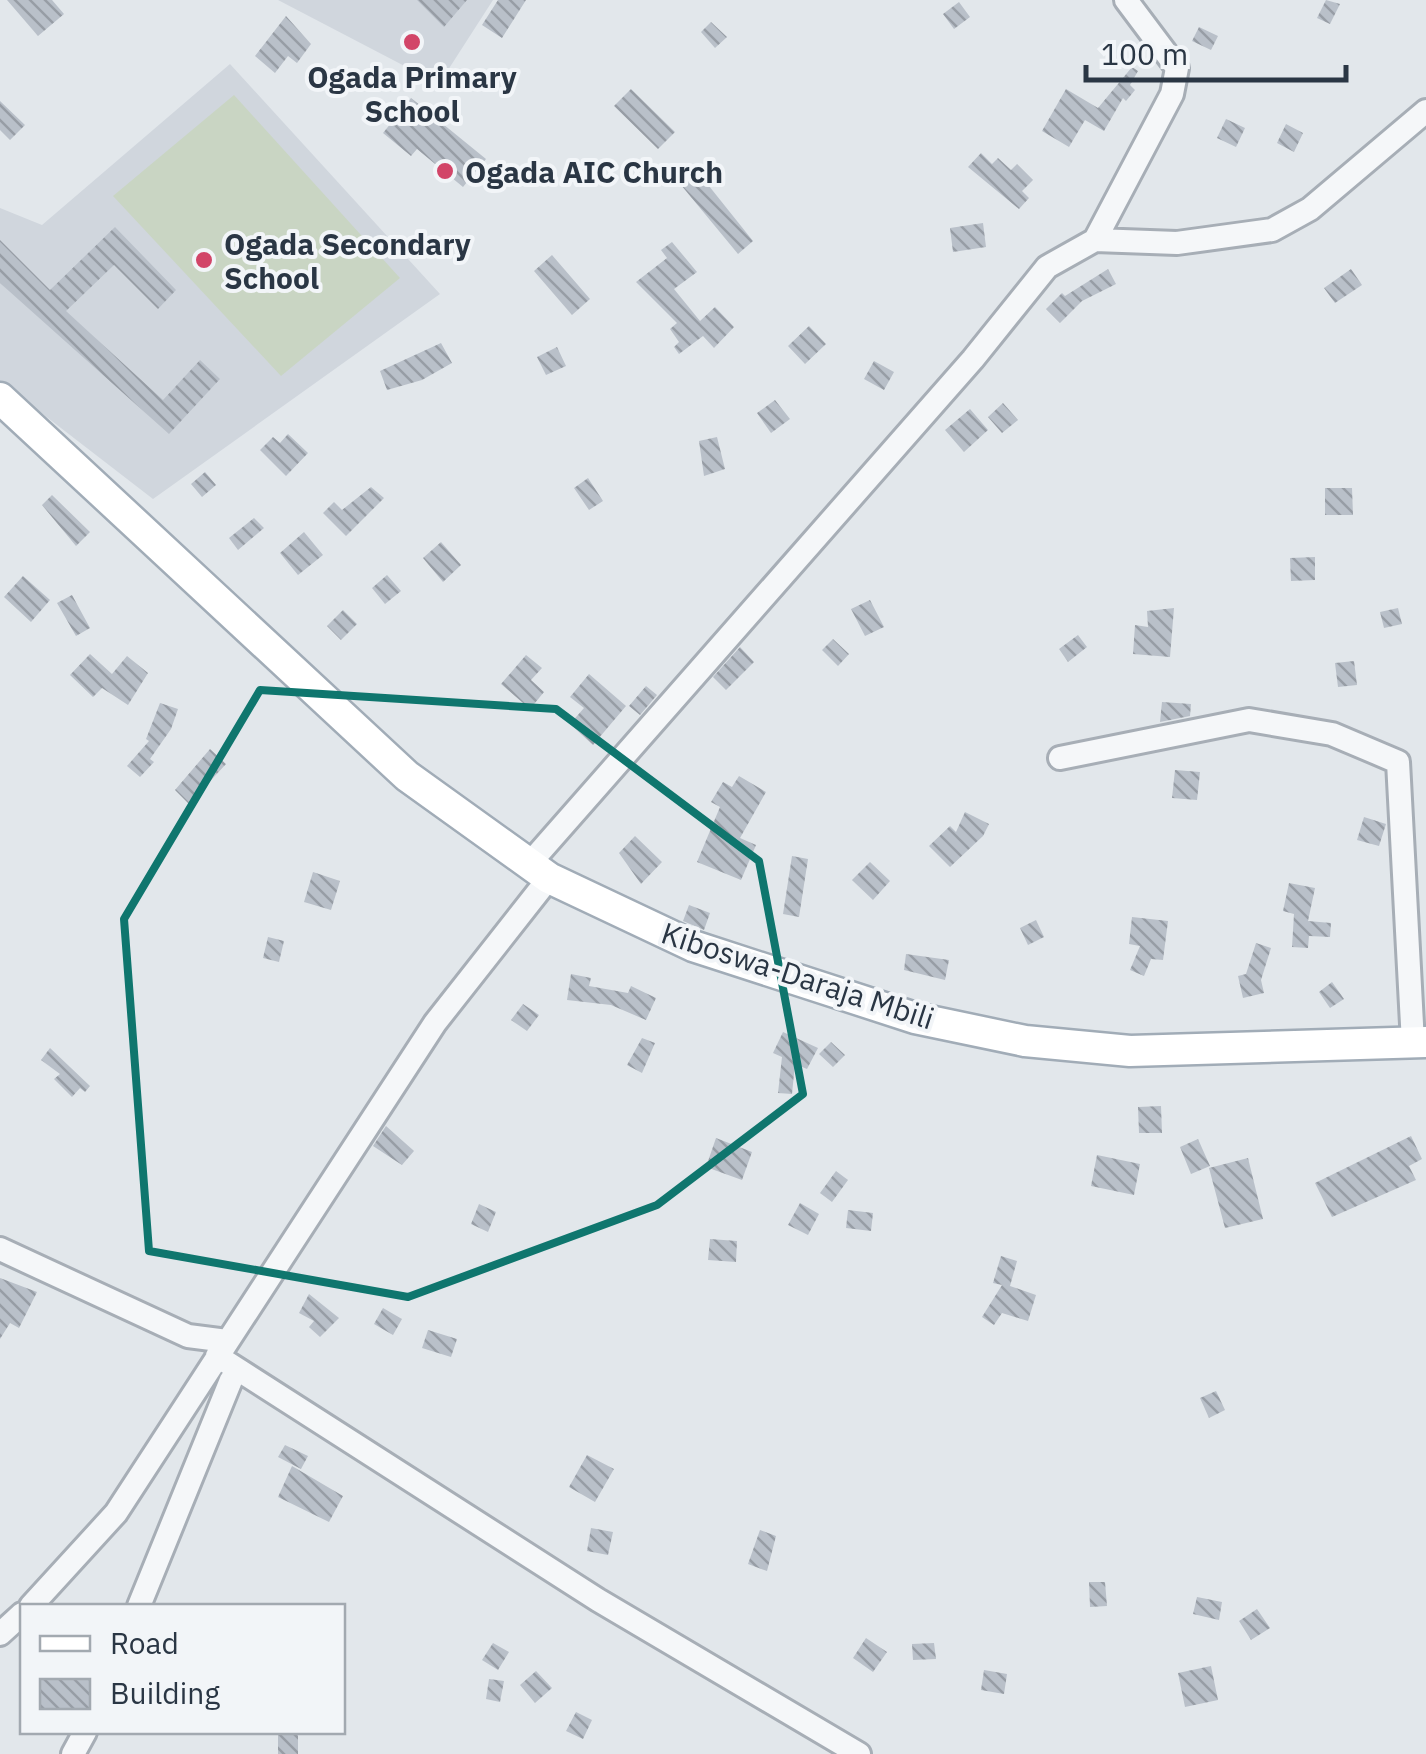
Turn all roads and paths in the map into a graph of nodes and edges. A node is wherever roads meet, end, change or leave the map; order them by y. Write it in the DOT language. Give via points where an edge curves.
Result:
graph roads {
  1 [pos="1126,0"];
  2 [pos="1426,111"];
  3 [pos="1095,240"];
  4 [pos="0,398"];
  5 [pos="1060,758"];
  6 [pos="540,870"];
  7 [pos="1420,1043"];
  8 [pos="0,1249"];
  9 [pos="222,1348"];
  10 [pos="231,1380"];
  11 [pos="33,1604"];
  12 [pos="141,1604"];
  13 [pos="20,1616"];
  14 [pos="0,1634"];
  15 [pos="860,1754"];
  1 -- 3 [label="street" via="1177,68 1172,94"];
  2 -- 3 [label="street" via="1310,209 1272,230 1177,243"];
  3 -- 6 [label="street" via="1047,267"];
  4 -- 6 [label="main road, Kiboswa-Daraja Mbili" via="407,776"];
  5 -- 7 [label="street" via="1249,720 1332,734 1398,762"];
  6 -- 7 [label="main road, Kiboswa-Daraja Mbili" via="692,946 914,1018 1026,1041 1130,1050"];
  6 -- 9 [label="street"];
  8 -- 9 [label="street"];
  9 -- 11 [label="street" via="116,1513"];
  9 -- 15 [label="street" via="598,1600"];
  10 -- 12 [label="street"];
  13 -- 14 [label="street"];
}
